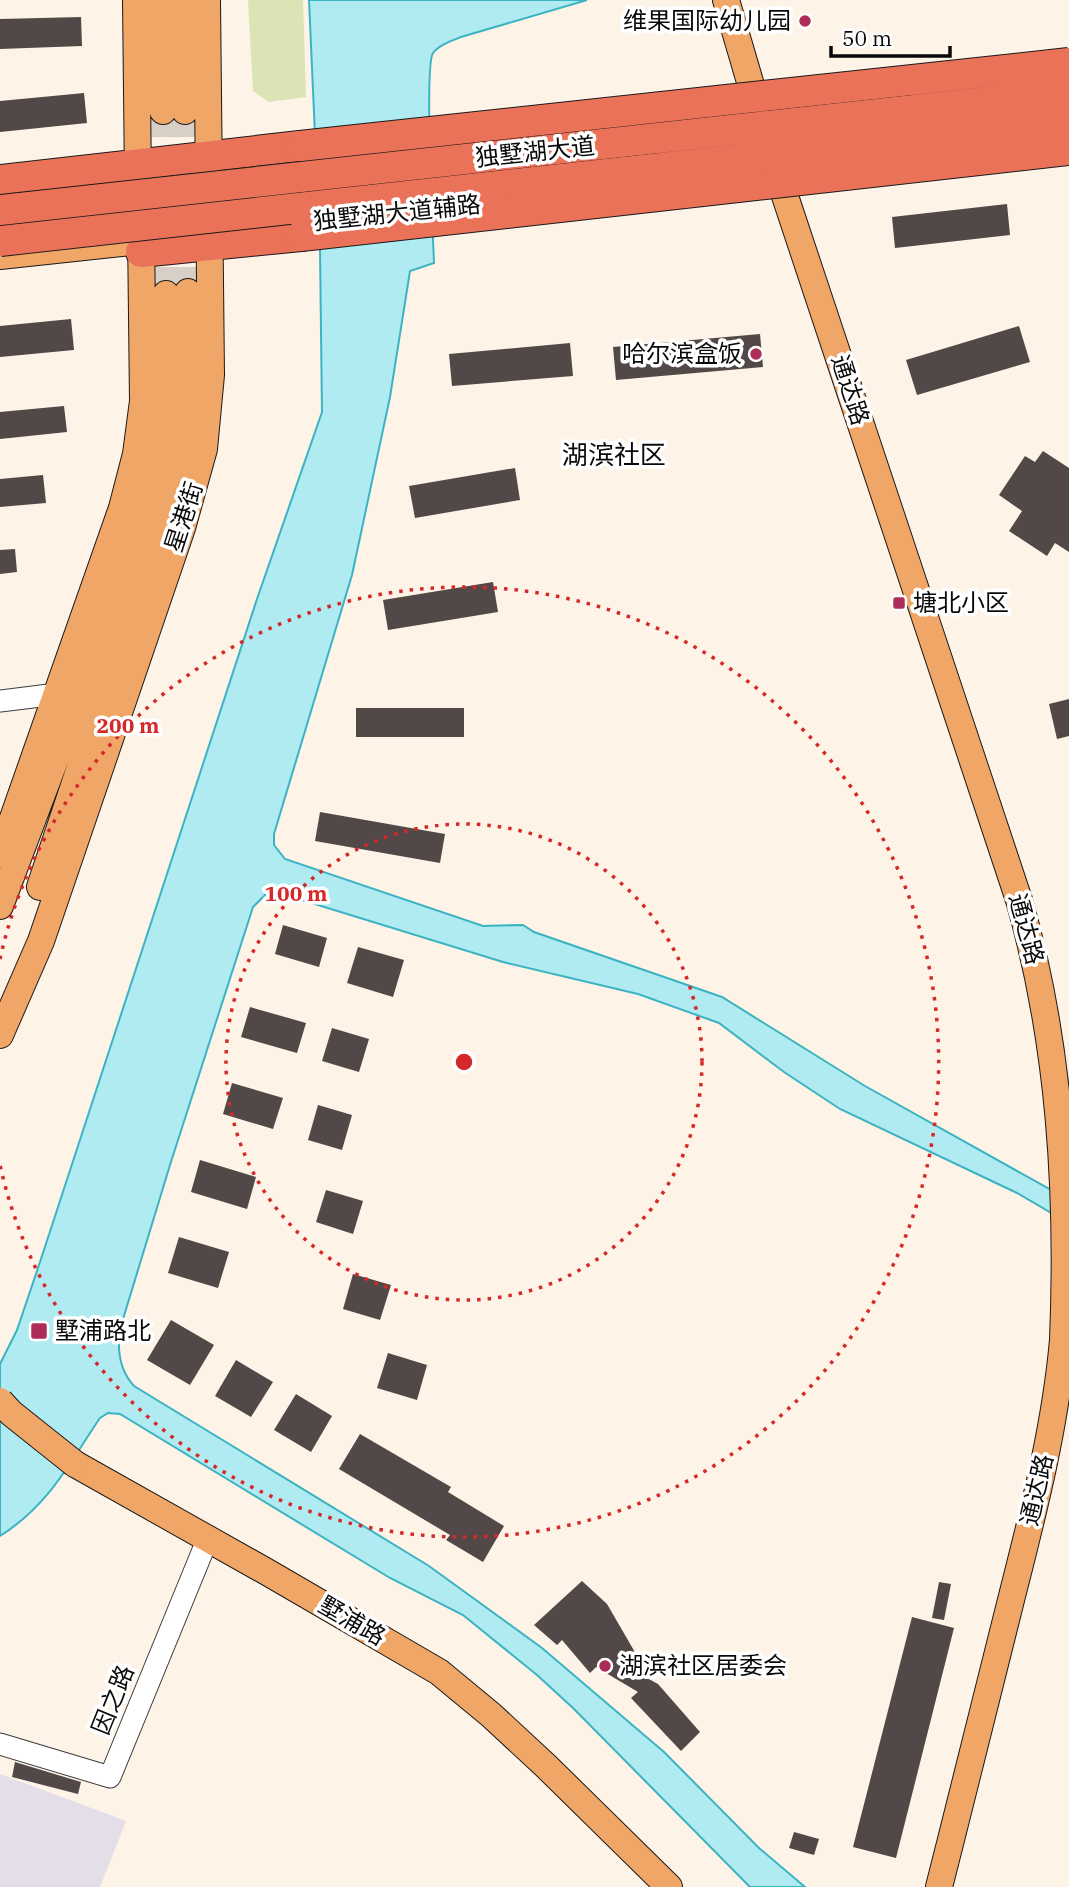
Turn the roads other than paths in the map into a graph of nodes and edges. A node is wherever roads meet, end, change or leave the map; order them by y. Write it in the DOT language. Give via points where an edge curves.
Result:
graph roads {
  1 [pos="136,0"];
  2 [pos="161,0"];
  3 [pos="184,0"];
  4 [pos="207,0"];
  5 [pos="726,0"];
  6 [pos="743,0"];
  7 [pos="1069,63"];
  8 [pos="1069,93"];
  9 [pos="767,109"];
  10 [pos="1069,123"];
  11 [pos="1069,150"];
  12 [pos="299,152"];
  13 [pos="210,164"];
  14 [pos="785,171"];
  15 [pos="138,172"];
  16 [pos="0,180"];
  17 [pos="0,194"];
  18 [pos="0,210"];
  19 [pos="305,229"];
  20 [pos="211,239"];
  21 [pos="0,241"];
  22 [pos="141,246"];
  23 [pos="0,256"];
  24 [pos="57,695"];
  25 [pos="0,701"];
  26 [pos="0,855"];
  27 [pos="0,906"];
  28 [pos="10,1008"];
  29 [pos="0,1035"];
  30 [pos="1069,1047"];
  31 [pos="1068,1197"];
  32 [pos="1068,1224"];
  33 [pos="0,1401"];
  34 [pos="1069,1422"];
  35 [pos="208,1538"];
  36 [pos="0,1744"];
  37 [pos="669,1887"];
  38 [pos="939,1887"];
  39 [pos="956,1887"];
  1 -- 15 [label="main road"];
  2 -- 3 [label="main road" via="174,111"];
  4 -- 13 [label="main road, 星港街"];
  5 -- 9 [label="main road, 通达路"];
  6 -- 9 [label="main road, 通达路"];
  7 -- 12 [label="highway, bridge"];
  8 -- 18 [label="highway, 独墅湖大道, bridge"];
  9 -- 12 [label="main road" via="453,143"];
  9 -- 14 [label="main road, 通达路"];
  10 -- 21 [label="highway, 独墅湖大道, bridge"];
  11 -- 19 [label="highway, bridge"];
  12 -- 13 [label="highway"];
  13 -- 15 [label="highway"];
  13 -- 20 [label="main road, 星港街"];
  14 -- 19 [label="main road, 独墅湖大道辅路" via="439,208"];
  14 -- 30 [label="main road, 通达路" via="1029,875"];
  14 -- 31 [label="main road, 通达路" via="1022,910 1049,1026"];
  15 -- 16 [label="highway"];
  15 -- 17 [label="main road"];
  15 -- 22 [label="main road"];
  19 -- 20 [label="highway"];
  20 -- 22 [label="highway"];
  20 -- 28 [label="main road, 星港街" via="210,399 197,480 41,941"];
  22 -- 23 [label="main road"];
  22 -- 24 [label="main road" via="144,373 139,438 122,508"];
  24 -- 25 [label="street"];
  24 -- 26 [label="main road"];
  27 -- 28 [label="main road, 星港街" via="107,622 154,475 177,293 187,398 174,482 24,935"];
  28 -- 29 [label="main road, 星港街"];
  31 -- 32 [label="main road, 通达路"];
  32 -- 38 [label="main road, 通达路" via="1063,1341 1046,1454"];
  33 -- 35 [label="main road, 墅浦路, bridge" via="75,1465"];
  34 -- 39 [label="main road, 通达路"];
  35 -- 36 [label="street, 因之路" via="110,1777"];
  35 -- 37 [label="main road, 墅浦路" via="439,1672 537,1757"];
}
